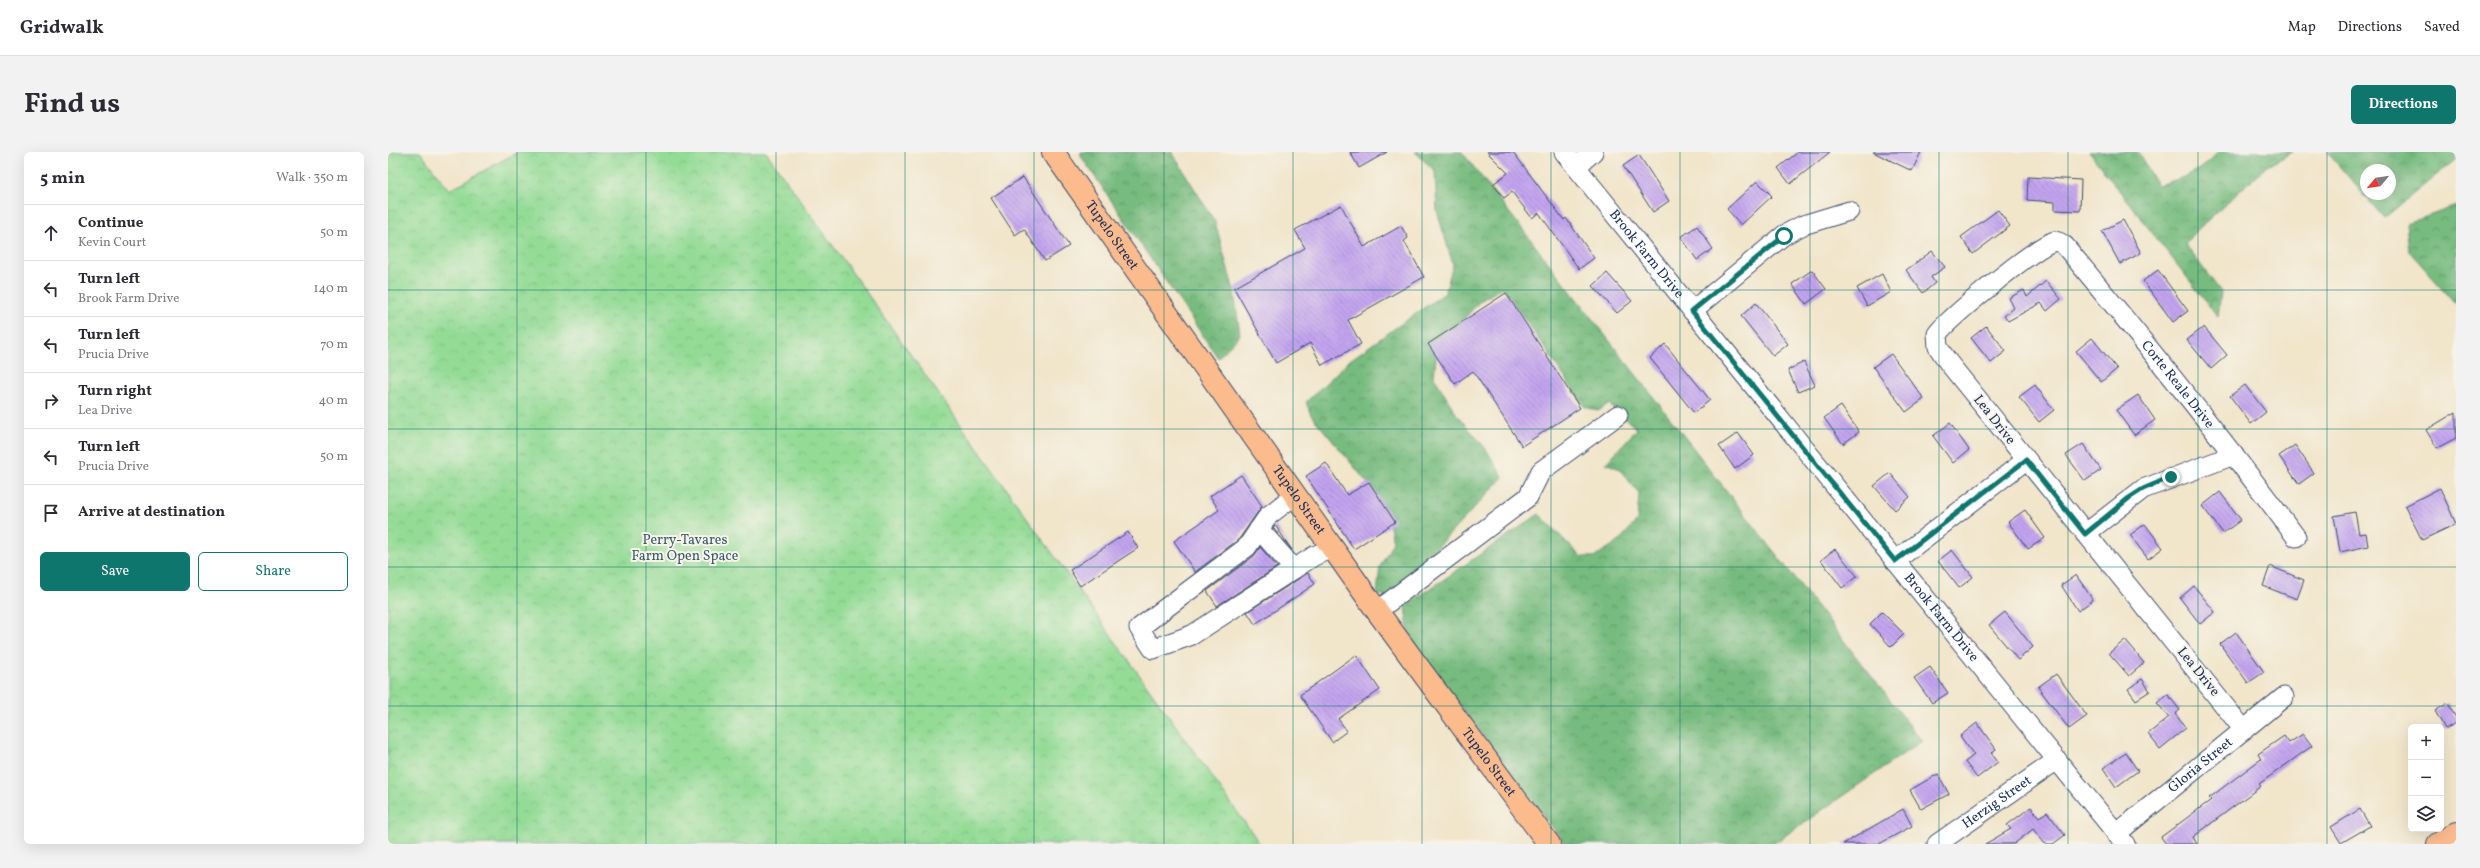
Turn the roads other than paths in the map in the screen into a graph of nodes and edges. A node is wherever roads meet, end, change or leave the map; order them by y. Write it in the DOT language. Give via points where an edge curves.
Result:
graph roads {
  1 [pos="1053,152"];
  2 [pos="1564,152"];
  3 [pos="1593,152"];
  4 [pos="1576,167"];
  5 [pos="1849,211"];
  6 [pos="2053,241"];
  7 [pos="1692,311"];
  8 [pos="1618,415"];
  9 [pos="2234,455"];
  10 [pos="2026,460"];
  11 [pos="1295,495"];
  12 [pos="1259,528"];
  13 [pos="2085,534"];
  14 [pos="2296,537"];
  15 [pos="1332,548"];
  16 [pos="1895,561"];
  17 [pos="1294,569"];
  18 [pos="1377,611"];
  19 [pos="2284,697"];
  20 [pos="2244,730"];
  21 [pos="2057,760"];
  22 [pos="2456,833"];
  23 [pos="2120,839"];
  24 [pos="1549,844"];
  25 [pos="1937,844"];
  26 [pos="2438,844"];
  1 -- 11 [label="main road, Tupelo Street"];
  2 -- 4 [label="street, Brook Farm Drive"];
  3 -- 4 [label="street"];
  4 -- 7 [label="street, Brook Farm Drive"];
  5 -- 7 [label="street" via="1803,225 1784,236"];
  6 -- 9 [label="street, Corte Reale Drive" via="2059,241 2065,246"];
  6 -- 10 [label="street, Lea Drive" via="2027,257 1937,334 1938,347 1948,362"];
  7 -- 16 [label="street, Brook Farm Drive"];
  8 -- 18 [label="street" via="1540,471 1528,496"];
  9 -- 13 [label="street" via="2143,489"];
  9 -- 14 [label="street, Corte Reale Drive"];
  10 -- 13 [label="street, Lea Drive"];
  10 -- 16 [label="street"];
  11 -- 12 [label="street" via="1268,516"];
  11 -- 15 [label="main road, Tupelo Street"];
  12 -- 17 [label="street"];
  12 -- 17 [label="street" via="1247,547 1139,628 1153,650 1192,635"];
  13 -- 20 [label="street, Lea Drive"];
  15 -- 17 [label="street"];
  15 -- 18 [label="main road, Tupelo Street"];
  16 -- 21 [label="street, Brook Farm Drive"];
  18 -- 24 [label="main road, Tupelo Street"];
  19 -- 20 [label="street, Gloria Street"];
  20 -- 23 [label="street, Gloria Street"];
  21 -- 23 [label="street, Brook Farm Drive"];
  21 -- 25 [label="street, Herzig Street"];
  22 -- 26 [label="main road"];
}
